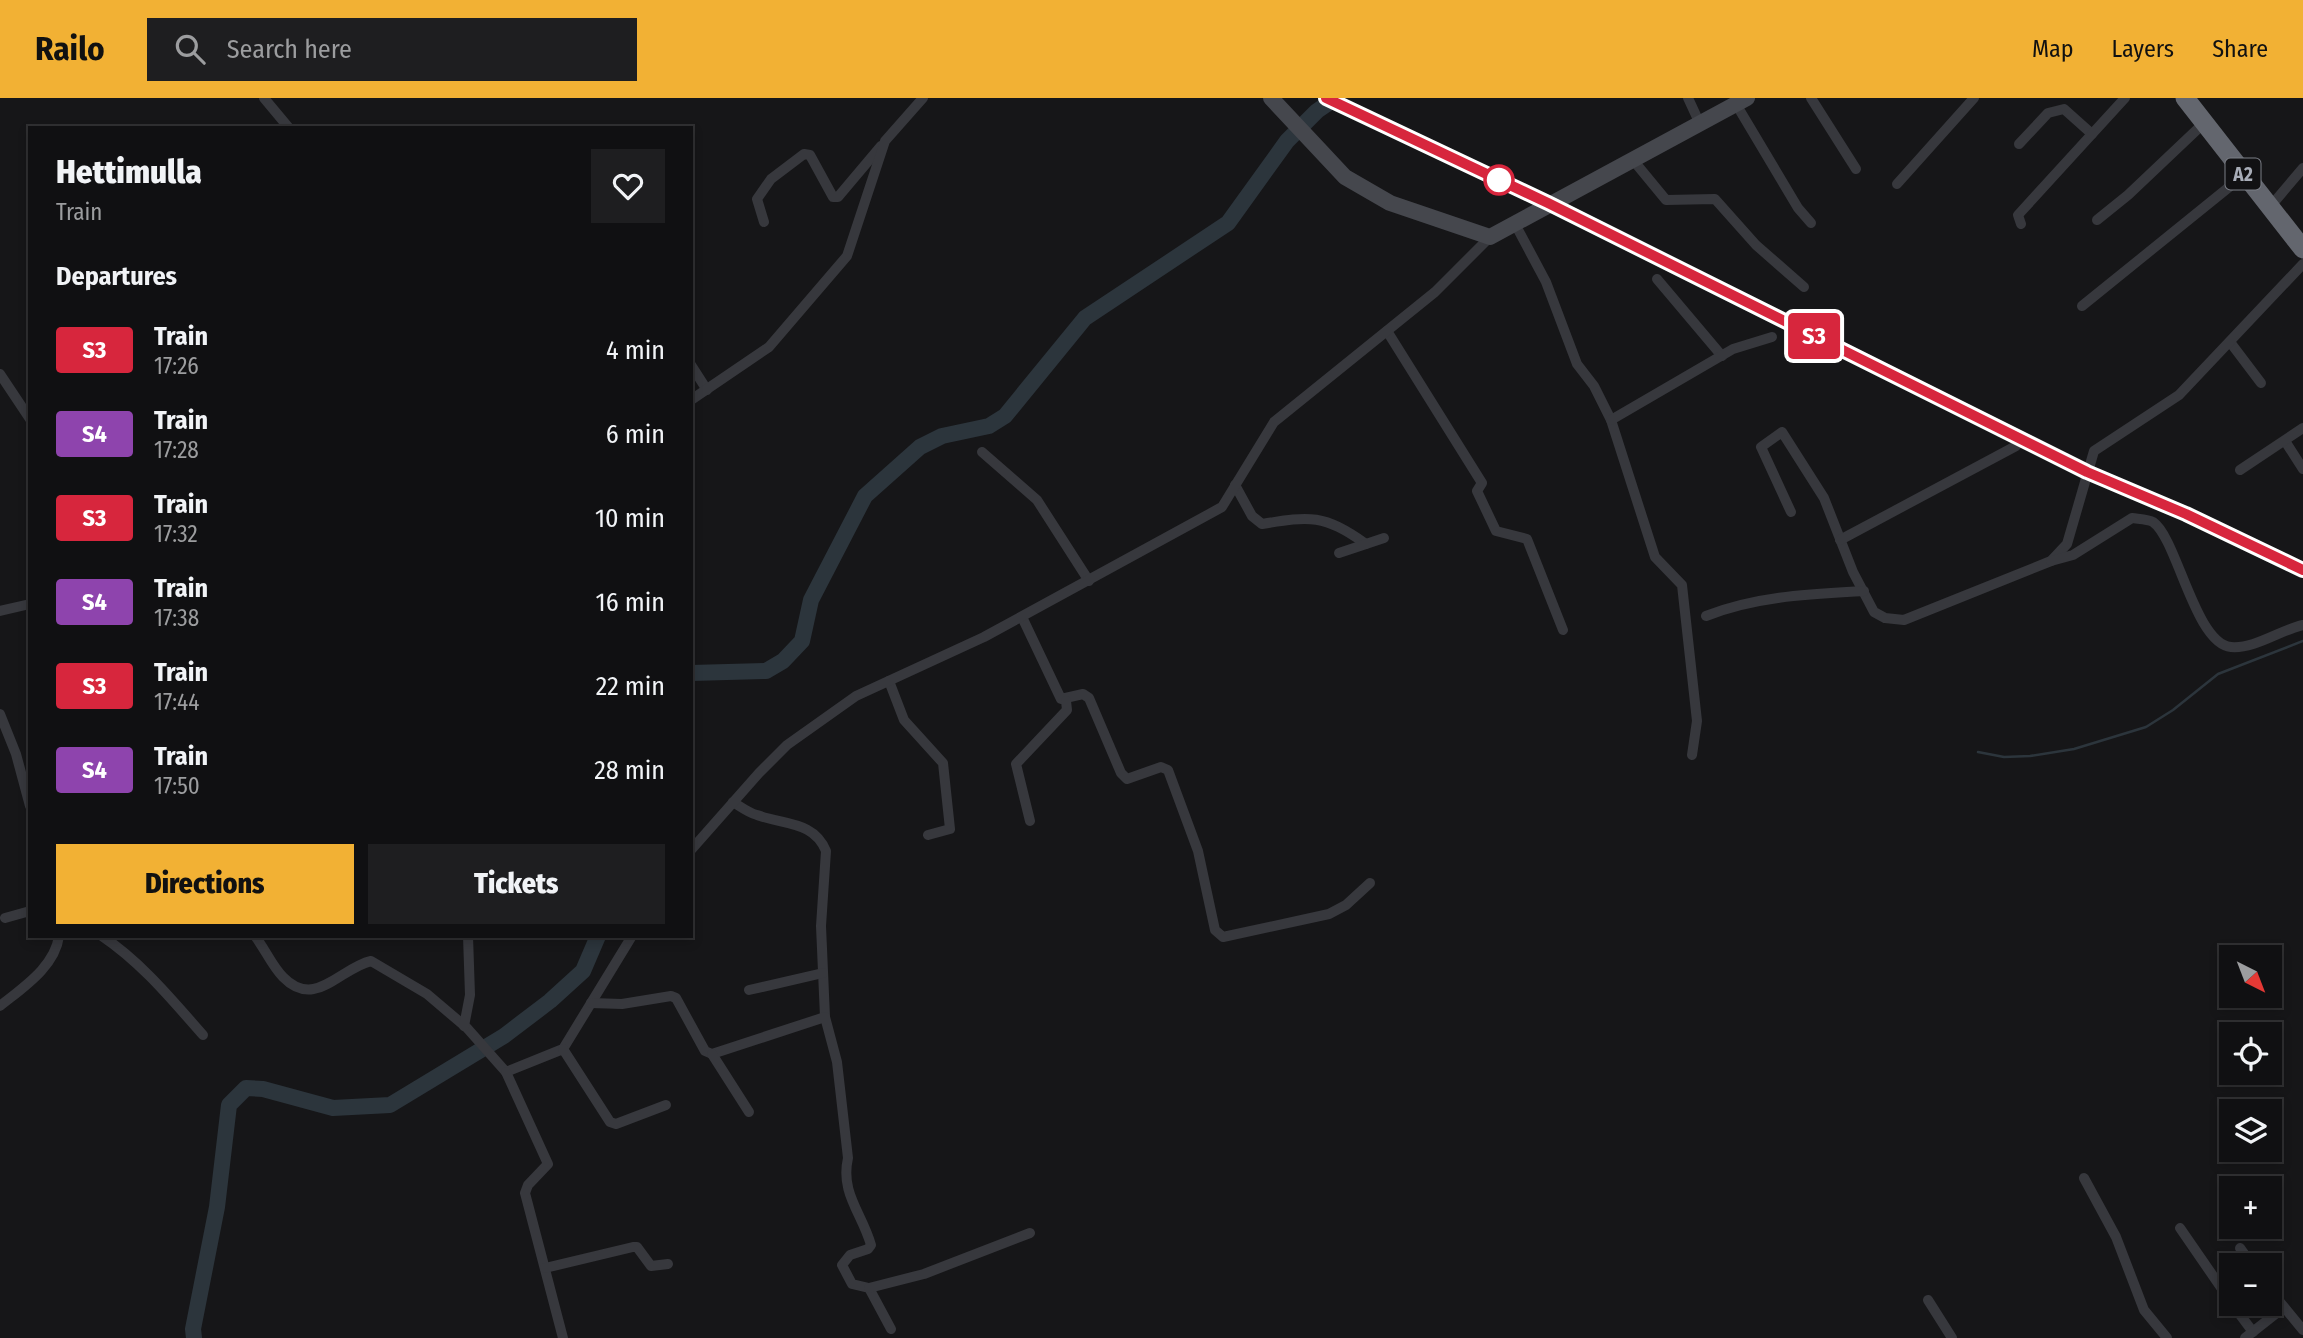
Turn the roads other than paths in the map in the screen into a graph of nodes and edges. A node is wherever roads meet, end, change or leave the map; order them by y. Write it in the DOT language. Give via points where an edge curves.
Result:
graph roads {
  1 [pos="923,98"];
  2 [pos="1270,98"];
  3 [pos="1688,98"];
  4 [pos="1811,98"];
  5 [pos="1974,98"];
  6 [pos="2125,98"];
  7 [pos="267,99"];
  8 [pos="1741,101"];
  9 [pos="2192,101"];
  10 [pos="2204,123"];
  11 [pos="1700,124"];
  12 [pos="287,126"];
  13 [pos="2092,134"];
  14 [pos="885,141"];
  15 [pos="2019,144"];
  16 [pos="1633,160"];
  17 [pos="2303,168"];
  18 [pos="1856,169"];
  19 [pos="2244,175"];
  20 [pos="1896,184"];
  21 [pos="2270,207"];
  22 [pos="2097,219"];
  23 [pos="764,222"];
  24 [pos="1514,222"];
  25 [pos="1811,223"];
  26 [pos="2021,225"];
  27 [pos="1490,237"];
  28 [pos="2303,249"];
  29 [pos="2303,264"];
  30 [pos="1657,279"];
  31 [pos="1804,287"];
  32 [pos="2082,306"];
  33 [pos="1387,331"];
  34 [pos="1772,337"];
  35 [pos="2230,341"];
  36 [pos="1722,356"];
  37 [pos="693,368"];
  38 [pos="0,374"];
  39 [pos="2261,383"];
  40 [pos="707,390"];
  41 [pos="693,399"];
  42 [pos="28,416"];
  43 [pos="1611,420"];
  44 [pos="2303,428"];
  45 [pos="2285,440"];
  46 [pos="2016,446"];
  47 [pos="982,452"];
  48 [pos="2303,469"];
  49 [pos="2240,470"];
  50 [pos="1235,485"];
  51 [pos="1791,512"];
  52 [pos="1384,538"];
  53 [pos="1840,540"];
  54 [pos="1366,544"];
  55 [pos="1339,553"];
  56 [pos="2051,561"];
  57 [pos="1089,581"];
  58 [pos="1864,592"];
  59 [pos="28,604"];
  60 [pos="0,611"];
  61 [pos="1706,616"];
  62 [pos="1022,617"];
  63 [pos="2303,625"];
  64 [pos="1563,630"];
  65 [pos="888,681"];
  66 [pos="1066,701"];
  67 [pos="0,714"];
  68 [pos="1692,755"];
  69 [pos="28,799"];
  70 [pos="733,802"];
  71 [pos="1030,821"];
  72 [pos="928,835"];
  73 [pos="693,848"];
  74 [pos="1370,883"];
  75 [pos="28,912"];
  76 [pos="5,918"];
  77 [pos="58,938"];
  78 [pos="106,938"];
  79 [pos="256,938"];
  80 [pos="468,938"];
  81 [pos="631,938"];
  82 [pos="823,973"];
  83 [pos="749,990"];
  84 [pos="592,1003"];
  85 [pos="0,1006"];
  86 [pos="825,1017"];
  87 [pos="465,1027"];
  88 [pos="202,1035"];
  89 [pos="563,1049"];
  90 [pos="712,1054"];
  91 [pos="503,1069"];
  92 [pos="666,1105"];
  93 [pos="749,1112"];
  94 [pos="2084,1178"];
  95 [pos="2180,1228"];
  96 [pos="1030,1234"];
  97 [pos="2240,1248"];
  98 [pos="2244,1253"];
  99 [pos="668,1264"];
  100 [pos="545,1268"];
  101 [pos="2219,1284"];
  102 [pos="869,1287"];
  103 [pos="1928,1300"];
  104 [pos="2283,1308"];
  105 [pos="2239,1316"];
  106 [pos="891,1329"];
  107 [pos="2303,1330"];
  108 [pos="2249,1335"];
  109 [pos="559,1337"];
  110 [pos="1952,1338"];
  111 [pos="2166,1338"];
  1 -- 14 [label="street"];
  2 -- 27 [label="main road" via="1345,177 1390,203"];
  3 -- 11 [label="street"];
  4 -- 18 [label="street"];
  5 -- 20 [label="street"];
  6 -- 13 [label="street"];
  7 -- 12 [label="street"];
  8 -- 11 [label="main road"];
  8 -- 25 [label="street" via="1798,208"];
  9 -- 10 [label="highway, A2"];
  10 -- 19 [label="highway, A2"];
  10 -- 22 [label="street"];
  11 -- 16 [label="main road"];
  13 -- 15 [label="street" via="2064,109 2048,113"];
  13 -- 26 [label="street" via="2018,215"];
  14 -- 23 [label="street" via="838,197 833,197 810,155 804,154 771,179 757,199"];
  14 -- 40 [label="street" via="847,256 769,347"];
  16 -- 24 [label="main road"];
  16 -- 31 [label="street" via="1666,200 1715,199 1756,245"];
  17 -- 21 [label="street"];
  19 -- 21 [label="highway, A2"];
  19 -- 32 [label="street"];
  21 -- 28 [label="highway, A2"];
  24 -- 27 [label="main road"];
  24 -- 43 [label="street" via="1546,282 1577,363"];
  27 -- 33 [label="street" via="1435,292"];
  29 -- 35 [label="street"];
  30 -- 36 [label="street"];
  33 -- 50 [label="street" via="1274,422"];
  33 -- 64 [label="street" via="1482,483 1477,491 1496,531 1527,539"];
  34 -- 36 [label="street"];
  35 -- 39 [label="street"];
  35 -- 56 [label="street" via="2179,395 2094,451 2067,544"];
  36 -- 43 [label="street"];
  37 -- 40 [label="street"];
  38 -- 42 [label="street"];
  40 -- 41 [label="street"];
  43 -- 68 [label="street" via="1655,557 1682,585 1698,721"];
  44 -- 45 [label="street"];
  45 -- 48 [label="street"];
  45 -- 49 [label="street"];
  46 -- 53 [label="street"];
  47 -- 57 [label="street" via="1037,500"];
  50 -- 54 [label="street" via="1252,516 1262,524 1310,517 1346,530"];
  50 -- 57 [label="street" via="1222,507"];
  51 -- 53 [label="street" via="1761,447 1782,432 1824,498"];
  52 -- 54 [label="street"];
  53 -- 58 [label="street"];
  54 -- 55 [label="street"];
  56 -- 58 [label="street" via="1904,620 1874,612"];
  56 -- 63 [label="street" via="2073,555 2132,518 2153,522 2212,635 2224,645 2242,645"];
  57 -- 62 [label="street"];
  58 -- 61 [label="street" via="1780,598 1732,606"];
  59 -- 60 [label="street"];
  62 -- 65 [label="street"];
  62 -- 66 [label="street" via="1061,699"];
  65 -- 70 [label="street" via="856,696 787,745"];
  65 -- 72 [label="street" via="904,720 943,763 950,829"];
  66 -- 71 [label="street" via="1068,710 1016,764"];
  66 -- 74 [label="street" via="1083,694 1089,698 1127,779 1161,767 1168,770 1198,850 1215,930 1223,937 1329,914"];
  67 -- 69 [label="street"];
  70 -- 73 [label="street"];
  70 -- 82 [label="street" via="755,815 793,823 819,836 826,851"];
  75 -- 76 [label="street"];
  77 -- 85 [label="street" via="52,956 34,977"];
  78 -- 88 [label="street" via="161,987"];
  79 -- 87 [label="street" via="283,978 294,986 319,990 371,961 427,994"];
  80 -- 87 [label="street" via="470,995"];
  81 -- 84 [label="street"];
  82 -- 83 [label="street"];
  82 -- 86 [label="street"];
  84 -- 89 [label="street"];
  84 -- 90 [label="street" via="622,1004 665,995 676,998 705,1051"];
  86 -- 90 [label="street"];
  86 -- 102 [label="street" via="837,1062 848,1158 846,1190 871,1245 849,1255 842,1265 852,1284"];
  87 -- 91 [label="street"];
  89 -- 91 [label="street"];
  89 -- 92 [label="street" via="610,1122 616,1124"];
  90 -- 93 [label="street"];
  91 -- 100 [label="street" via="548,1164 525,1193"];
  94 -- 111 [label="street" via="2116,1237 2144,1310"];
  95 -- 101 [label="street"];
  96 -- 102 [label="street" via="924,1274"];
  97 -- 98 [label="street"];
  99 -- 100 [label="street" via="651,1266 633,1247"];
  100 -- 109 [label="street"];
  102 -- 106 [label="street"];
  103 -- 110 [label="street"];
  104 -- 107 [label="street"];
  104 -- 108 [label="street"];
  105 -- 108 [label="street"];
}
